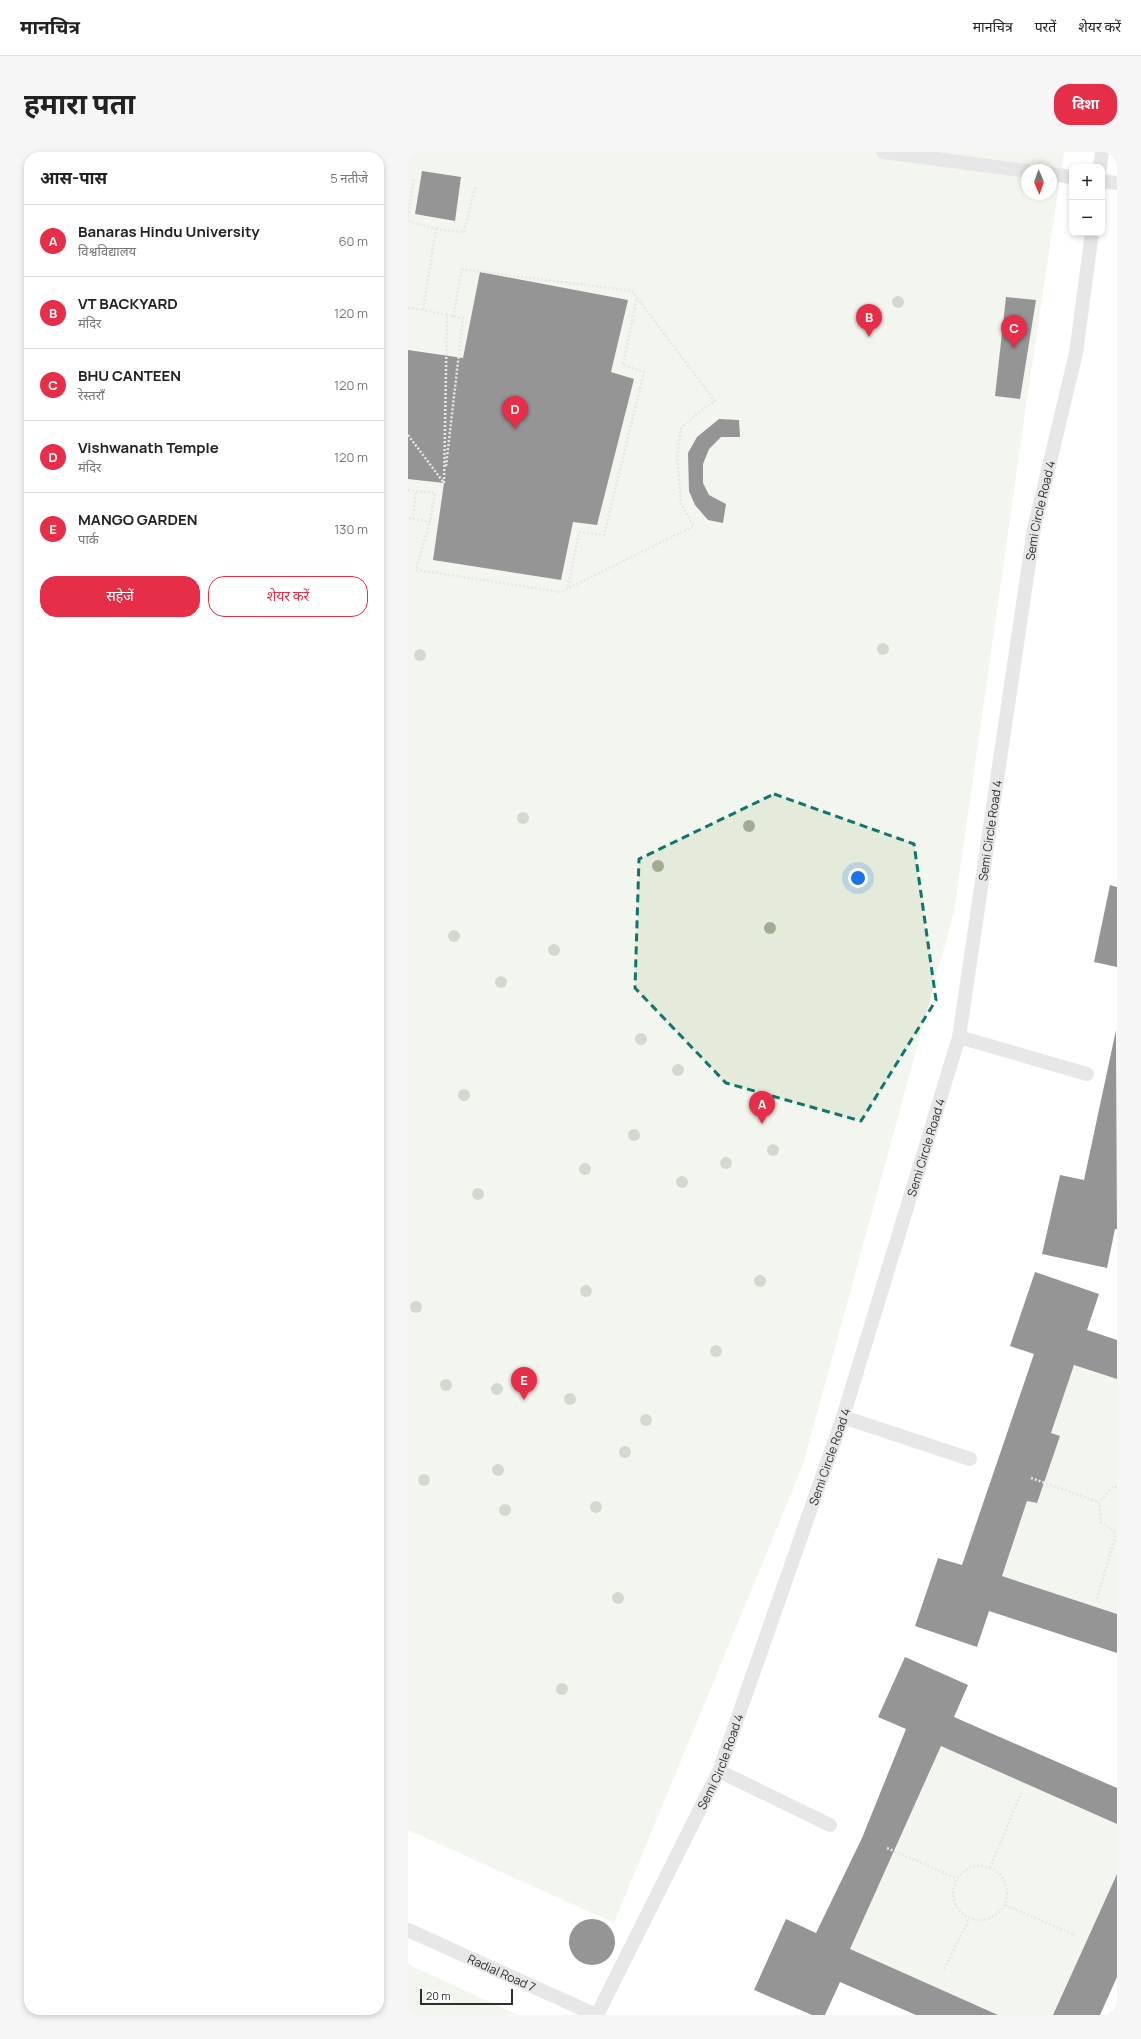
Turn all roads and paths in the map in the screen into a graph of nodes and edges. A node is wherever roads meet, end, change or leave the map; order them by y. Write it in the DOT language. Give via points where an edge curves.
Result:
graph roads {
  1 [pos="883,152"];
  2 [pos="1102,152"];
  3 [pos="1100,164"];
  4 [pos="1021,170"];
  5 [pos="1057,175"];
  6 [pos="1069,177"];
  7 [pos="414,179"];
  8 [pos="1105,181"];
  9 [pos="1117,183"];
  10 [pos="475,187"];
  11 [pos="408,217"];
  12 [pos="408,221"];
  13 [pos="436,229"];
  14 [pos="1092,236"];
  15 [pos="637,297"];
  16 [pos="408,308"];
  17 [pos="423,310"];
  18 [pos="446,316"];
  19 [pos="453,317"];
  20 [pos="408,435"];
  21 [pos="444,483"];
  22 [pos="408,490"];
  23 [pos="416,491"];
  24 [pos="408,518"];
  25 [pos="413,519"];
  26 [pos="430,520"];
  27 [pos="568,588"];
  28 [pos="959,1037"];
  29 [pos="1087,1074"];
  30 [pos="842,1417"];
  31 [pos="970,1459"];
  32 [pos="1031,1478"];
  33 [pos="1117,1487"];
  34 [pos="1099,1502"];
  35 [pos="1117,1534"];
  36 [pos="1097,1599"];
  37 [pos="719,1771"];
  38 [pos="1021,1793"];
  39 [pos="830,1825"];
  40 [pos="887,1848"];
  41 [pos="990,1868"];
  42 [pos="956,1878"];
  43 [pos="1005,1905"];
  44 [pos="969,1919"];
  45 [pos="408,1930"];
  46 [pos="1075,1934"];
  47 [pos="944,1969"];
  48 [pos="596,2015"];
  1 -- 4 [label="lane"];
  2 -- 3 [label="lane"];
  5 -- 6 [label="lane"];
  7 -- 11 [label="path"];
  8 -- 9 [label="lane"];
  10 -- 13 [label="path" via="464,232"];
  12 -- 13 [label="path"];
  13 -- 17 [label="path"];
  14 -- 28 [label="lane, Semi Circle Road 4" via="1076,354 1034,529"];
  15 -- 19 [label="path" via="632,291 462,269"];
  15 -- 27 [label="path" via="623,365 644,372 604,535 579,532"];
  15 -- 27 [label="path" via="715,401 695,415 682,429 680,436 677,455 681,504 694,526"];
  16 -- 17 [label="path"];
  17 -- 18 [label="path"];
  18 -- 19 [label="path"];
  18 -- 21 [label="path"];
  19 -- 21 [label="path" via="463,318"];
  20 -- 21 [label="path"];
  22 -- 23 [label="path"];
  23 -- 25 [label="path"];
  23 -- 26 [label="path" via="435,493"];
  24 -- 25 [label="path"];
  25 -- 26 [label="path"];
  26 -- 27 [label="path" via="416,570 561,592"];
  28 -- 29 [label="lane"];
  28 -- 30 [label="lane, Semi Circle Road 4"];
  30 -- 31 [label="lane"];
  30 -- 37 [label="lane, Semi Circle Road 4"];
  32 -- 34 [label="path"];
  33 -- 34 [label="path" via="1113,1487"];
  34 -- 35 [label="path" via="1101,1522"];
  35 -- 36 [label="path"];
  37 -- 39 [label="lane"];
  37 -- 48 [label="lane, Semi Circle Road 4"];
  38 -- 41 [label="path"];
  40 -- 42 [label="path"];
  41 -- 42 [label="path" via="978,1866 966,1870"];
  41 -- 43 [label="path" via="1000,1874 1006,1883"];
  42 -- 44 [label="path" via="952,1890 953,1902 959,1912"];
  43 -- 44 [label="path" via="999,1914 990,1919"];
  43 -- 46 [label="path"];
  44 -- 47 [label="path"];
  45 -- 48 [label="lane, Radial Road 7"];
}
